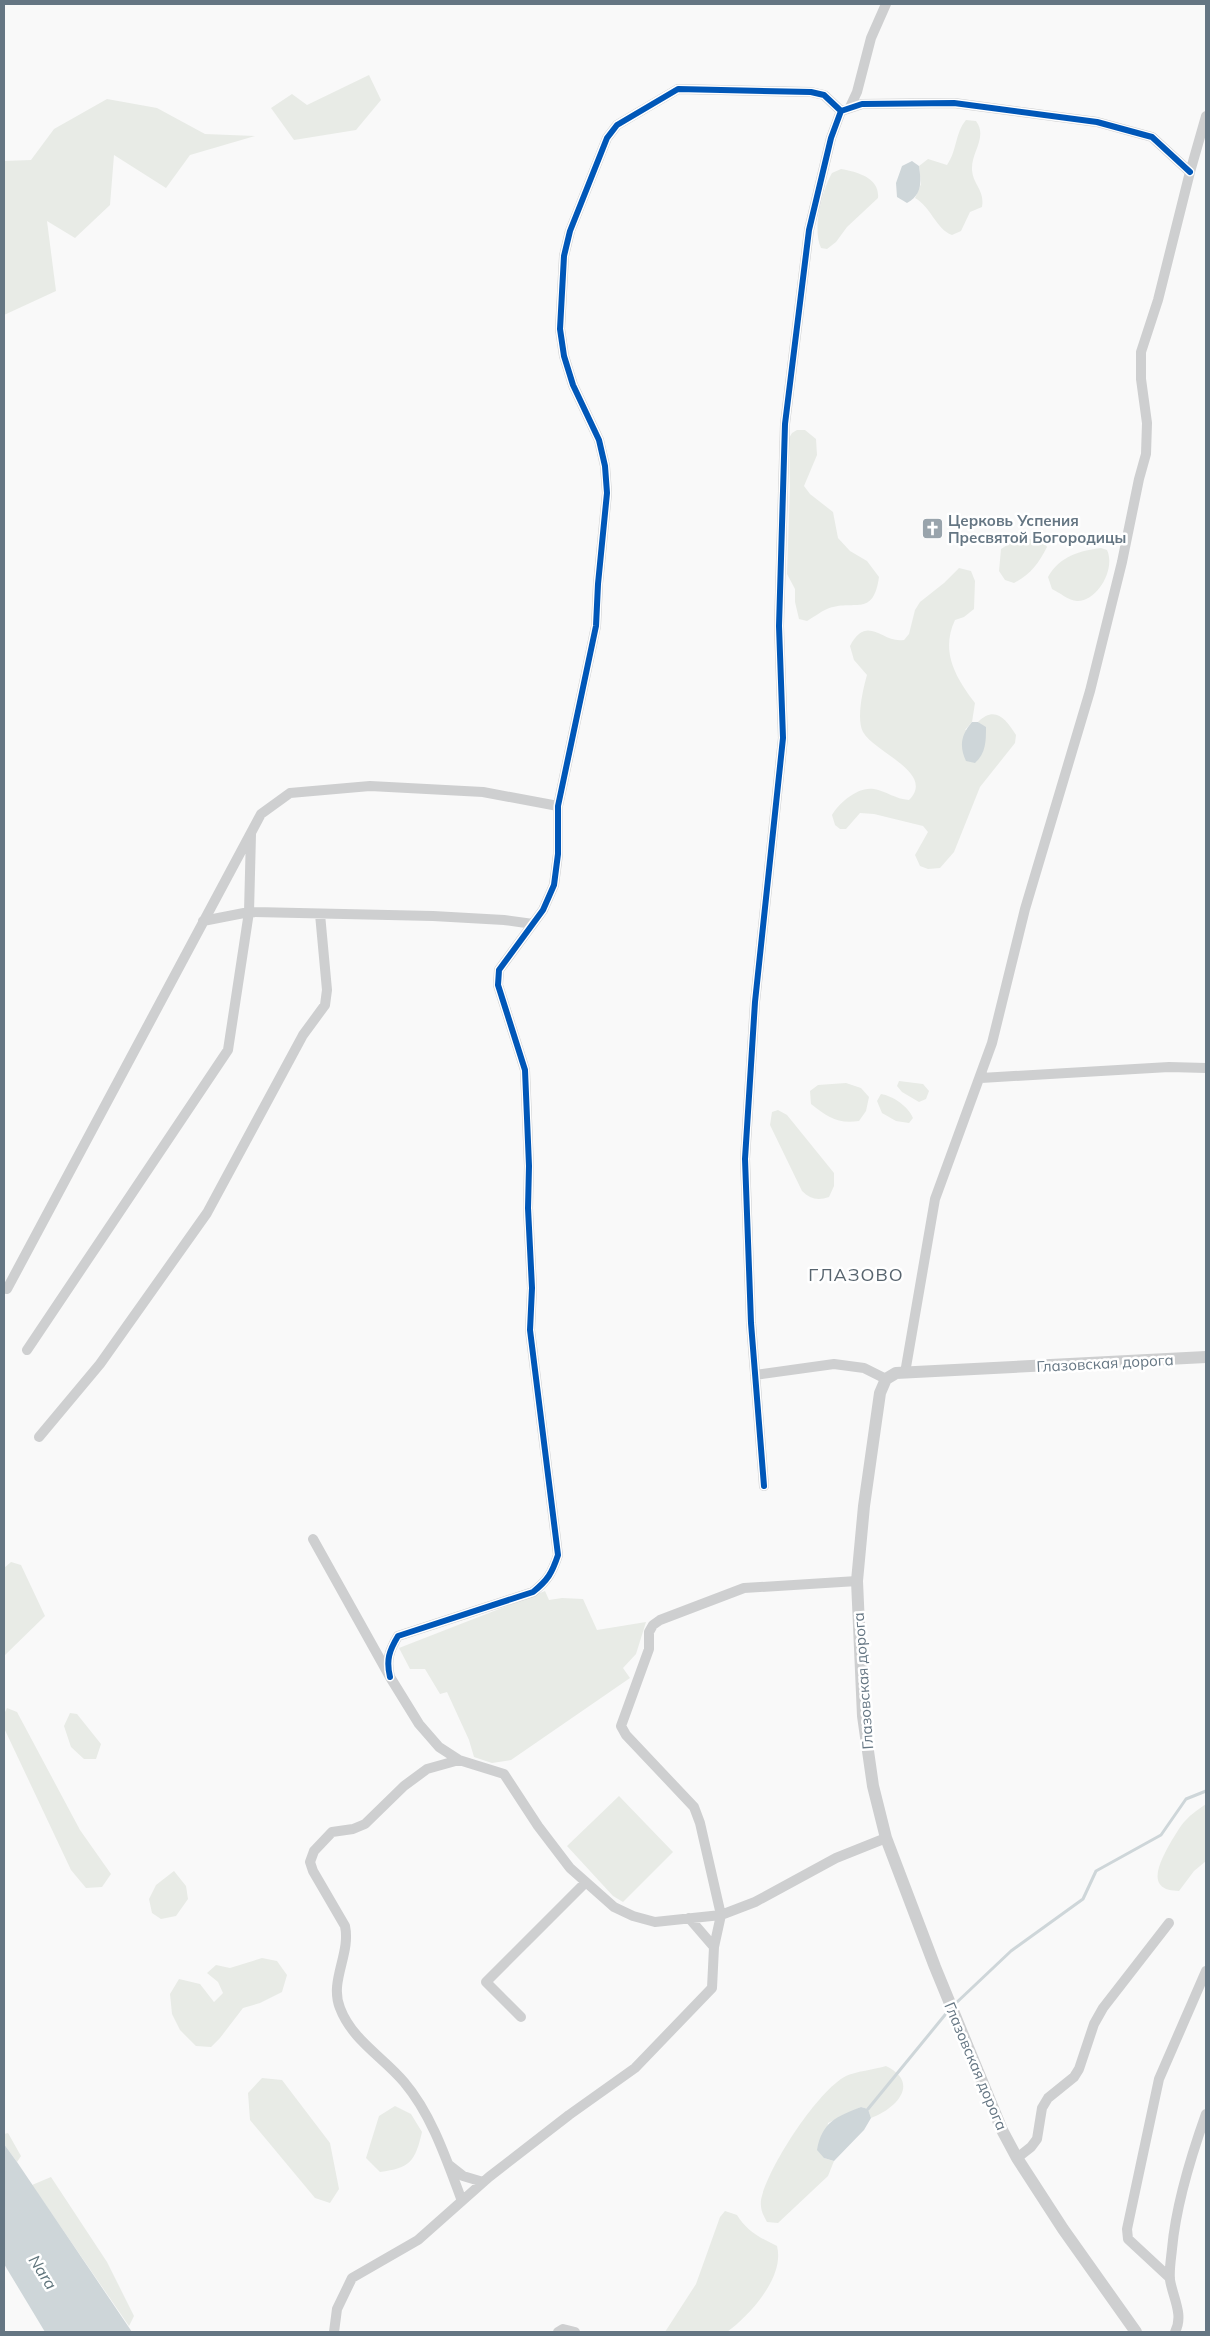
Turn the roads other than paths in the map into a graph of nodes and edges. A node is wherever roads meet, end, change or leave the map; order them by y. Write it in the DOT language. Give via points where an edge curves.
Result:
graph roads {
  1 [pos="886,4"];
  2 [pos="845,109"];
  3 [pos="1206,116"];
  4 [pos="1190,172"];
  5 [pos="558,806"];
  6 [pos="251,831"];
  7 [pos="249,912"];
  8 [pos="320,914"];
  9 [pos="203,921"];
  10 [pos="533,924"];
  11 [pos="1206,1068"];
  12 [pos="981,1078"];
  13 [pos="7,1289"];
  14 [pos="27,1350"];
  15 [pos="1206,1357"];
  16 [pos="905,1373"];
  17 [pos="755,1376"];
  18 [pos="886,1379"];
  19 [pos="40,1437"];
  20 [pos="764,1486"];
  21 [pos="313,1538"];
  22 [pos="857,1581"];
  23 [pos="390,1677"];
  24 [pos="459,1760"];
  25 [pos="886,1838"];
  26 [pos="585,1883"];
  27 [pos="721,1915"];
  28 [pos="688,1918"];
  29 [pos="1169,1923"];
  30 [pos="714,1946"];
  31 [pos="1206,1971"];
  32 [pos="521,2018"];
  33 [pos="1206,2114"];
  34 [pos="1016,2158"];
  35 [pos="449,2165"];
  36 [pos="483,2182"];
  37 [pos="462,2201"];
  38 [pos="1170,2278"];
  39 [pos="334,2332"];
  40 [pos="558,2332"];
  41 [pos="575,2332"];
  42 [pos="1136,2332"];
  43 [pos="1176,2332"];
  1 -- 2 [label="street" via="871,38 857,92"];
  2 -- 4 [label="street" via="862,104 954,102 1097,122 1152,137"];
  2 -- 5 [label="street" via="824,95 811,92 678,89 617,126 607,138 592,174 564,256 560,329 573,385 599,440 607,493 596,626"];
  2 -- 17 [label="street" via="830,138 809,230 785,424 779,626 784,738 755,1002 745,1159"];
  3 -- 4 [label="street"];
  4 -- 12 [label="street" via="1158,300 1141,352 1147,423 1146,454 1122,562 1090,691 1028,900"];
  5 -- 6 [label="street" via="483,792 360,787 290,793 262,814"];
  5 -- 10 [label="street" via="554,885"];
  6 -- 7 [label="street"];
  6 -- 9 [label="street"];
  7 -- 8 [label="street"];
  7 -- 9 [label="street"];
  7 -- 14 [label="street" via="228,1050"];
  8 -- 10 [label="street" via="504,920"];
  8 -- 19 [label="street" via="327,990 325,1005 303,1035 207,1213 100,1364"];
  9 -- 13 [label="street"];
  10 -- 23 [label="street" via="499,970 498,985 525,1070 532,1288 530,1330 558,1555 546,1582 533,1592 398,1636 389,1650 386,1663"];
  11 -- 12 [label="street" via="1169,1067"];
  12 -- 16 [label="street" via="935,1199"];
  15 -- 16 [label="street, Глазовская дорога"];
  16 -- 18 [label="street, Глазовская дорога" via="896,1373"];
  17 -- 18 [label="street" via="834,1364 864,1368"];
  17 -- 20 [label="street"];
  18 -- 22 [label="street, Глазовская дорога" via="880,1393"];
  21 -- 23 [label="street"];
  22 -- 25 [label="street, Глазовская дорога" via="863,1716 873,1786"];
  22 -- 27 [label="street" via="744,1588 660,1620 649,1632 649,1649 621,1726 694,1807"];
  23 -- 24 [label="street" via="439,1747"];
  24 -- 26 [label="street" via="504,1774 538,1826"];
  24 -- 35 [label="street" via="427,1769 398,1790 365,1824 332,1832 314,1851 310,1862 345,1926 347,1936 335,1993 340,2009 356,2035 418,2099"];
  25 -- 27 [label="street" via="836,1858 755,1902"];
  25 -- 34 [label="street, Глазовская дорога" via="942,1985"];
  26 -- 28 [label="street" via="614,1907 633,1916 655,1922"];
  26 -- 32 [label="street" via="486,1982"];
  27 -- 28 [label="street"];
  27 -- 30 [label="street"];
  28 -- 30 [label="street"];
  29 -- 34 [label="street" via="1103,2008 1094,2024 1079,2069 1048,2098 1042,2108 1037,2139"];
  30 -- 36 [label="street" via="712,1988 635,2068"];
  31 -- 38 [label="street" via="1159,2079 1127,2230 1128,2239"];
  33 -- 38 [label="street" via="1179,2207"];
  34 -- 42 [label="street, Глазовская дорога" via="1062,2230"];
  35 -- 36 [label="street" via="463,2176"];
  35 -- 37 [label="street"];
  36 -- 37 [label="street"];
  37 -- 39 [label="street" via="418,2240 352,2278 337,2309"];
  38 -- 43 [label="street" via="1179,2314"];
  40 -- 41 [label="street" via="563,2328"];
}
